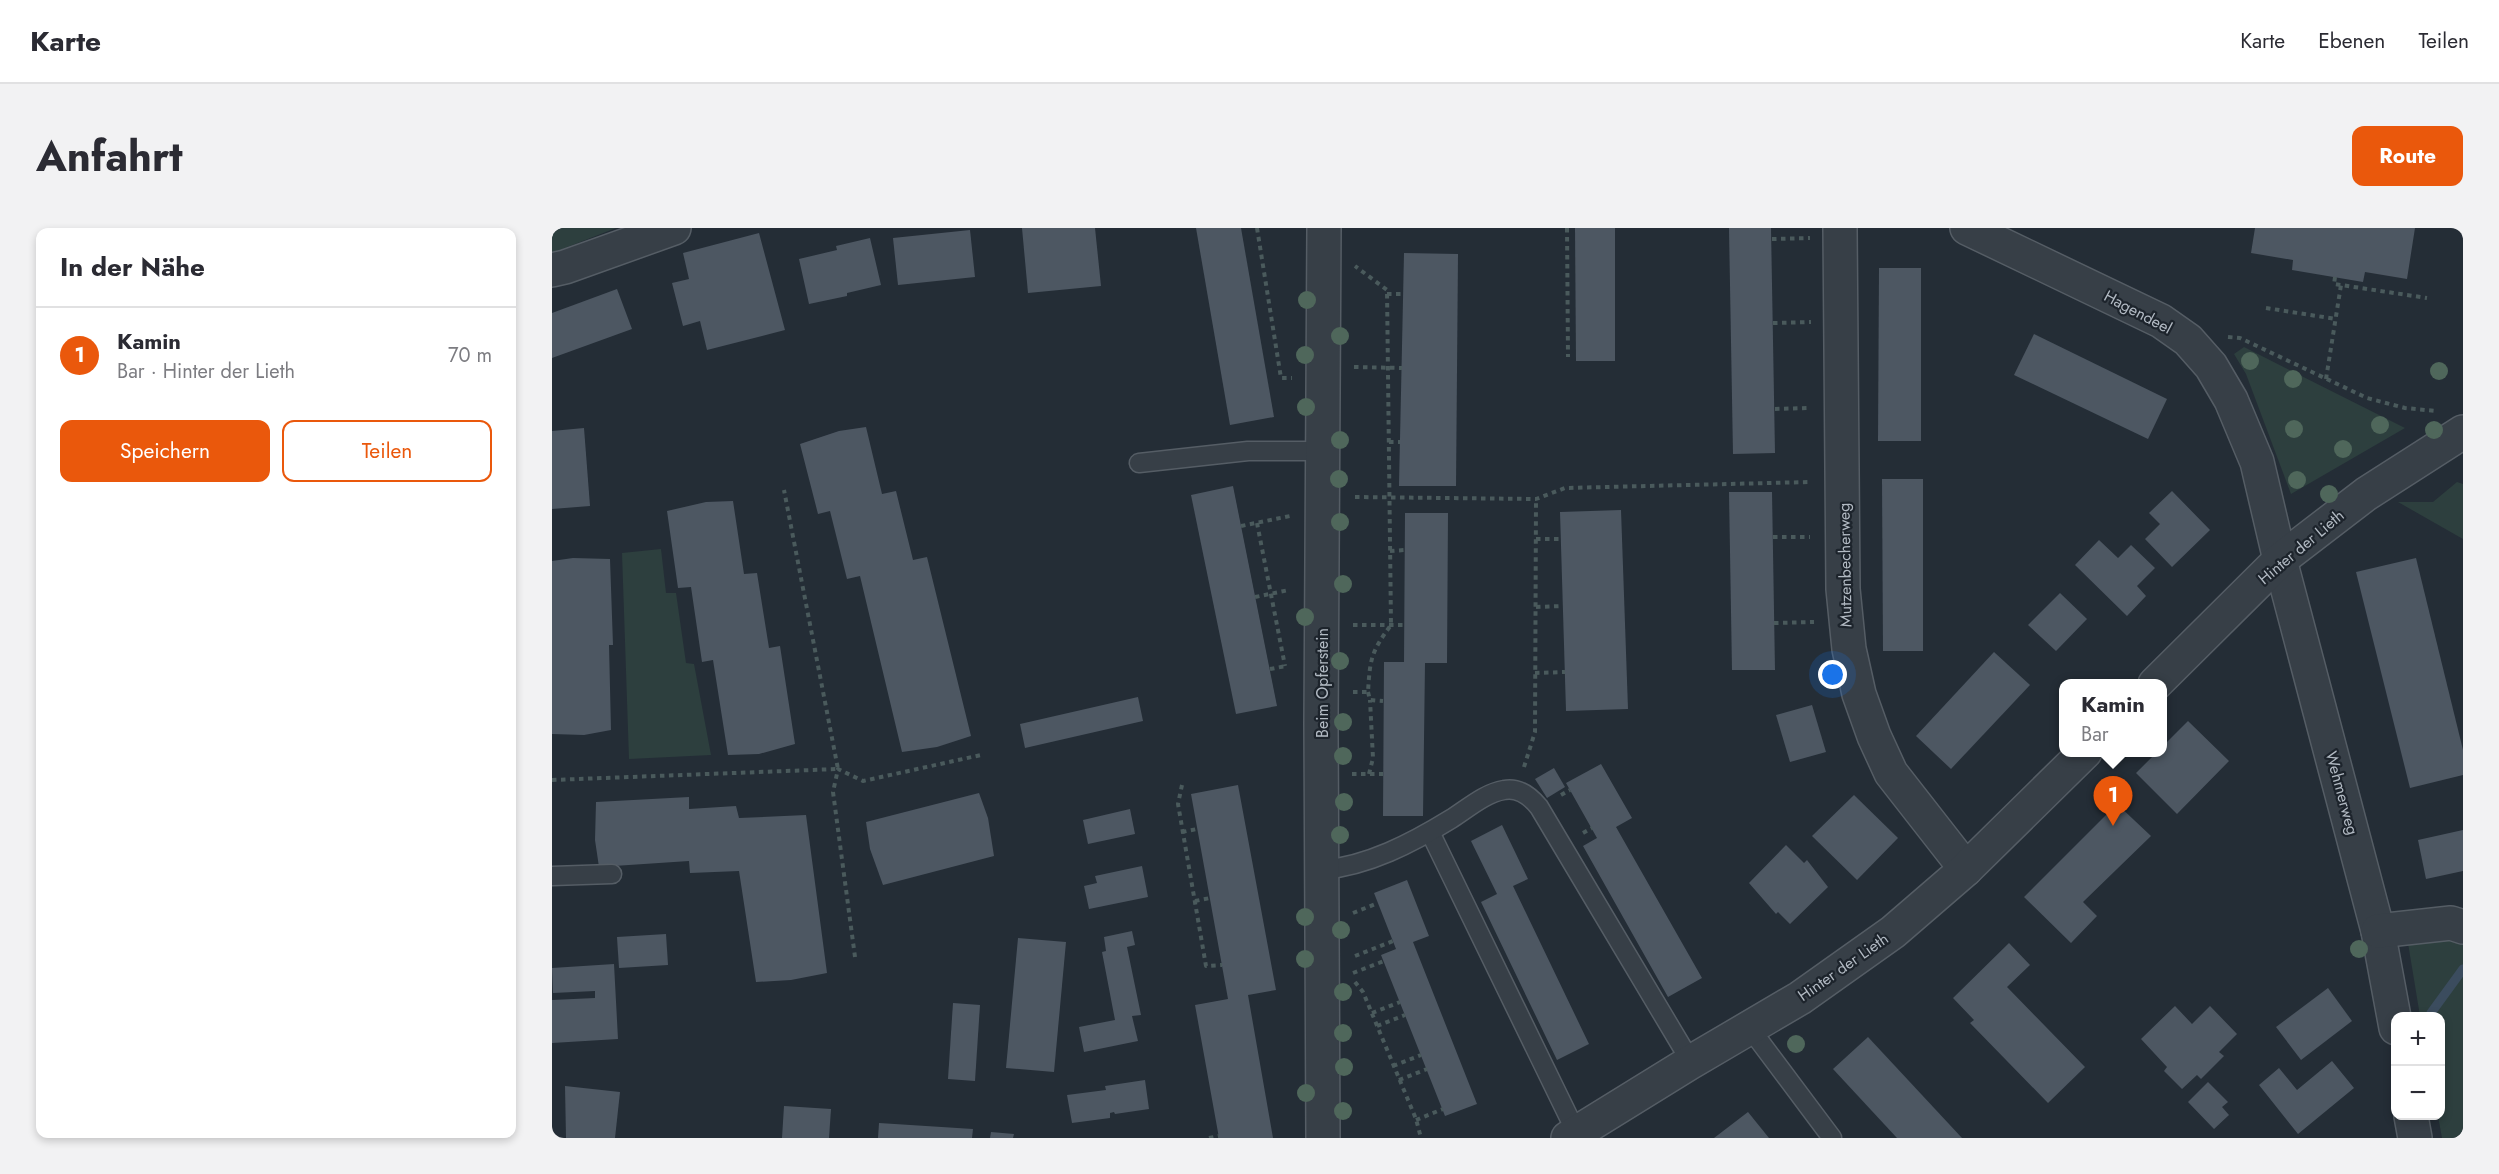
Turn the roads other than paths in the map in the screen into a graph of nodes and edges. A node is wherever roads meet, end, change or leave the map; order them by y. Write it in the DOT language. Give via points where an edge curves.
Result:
graph roads {
  1 [pos="674,228"];
  2 [pos="1840,228"];
  3 [pos="1966,228"];
  4 [pos="1324,235"];
  5 [pos="552,270"];
  6 [pos="2455,431"];
  7 [pos="1323,451"];
  8 [pos="1139,463"];
  9 [pos="2280,560"];
  10 [pos="2160,679"];
  11 [pos="2081,757"];
  12 [pos="1430,832"];
  13 [pos="1966,869"];
  14 [pos="1322,870"];
  15 [pos="612,874"];
  16 [pos="552,876"];
  17 [pos="2463,927"];
  18 [pos="2378,931"];
  19 [pos="2393,1012"];
  20 [pos="1749,1028"];
  21 [pos="1691,1062"];
  22 [pos="2412,1120"];
  23 [pos="1573,1136"];
  24 [pos="1323,1138"];
  25 [pos="1832,1138"];
  26 [pos="2415,1138"];
  1 -- 5 [label="street"];
  2 -- 13 [label="street, Mutzenbecherweg" via="1845,621 1859,694 1891,773"];
  3 -- 9 [label="street, Hagendeel" via="2161,321 2188,340 2211,366 2236,411 2257,462"];
  4 -- 7 [label="street, Beim Opferstein"];
  6 -- 9 [label="street, Hinter der Lieth"];
  7 -- 8 [label="lane" via="1248,451"];
  7 -- 14 [label="street, Beim Opferstein"];
  9 -- 10 [label="street, Hinter der Lieth"];
  9 -- 18 [label="street, Wehmerweg"];
  11 -- 13 [label="street, Hinter der Lieth"];
  12 -- 14 [label="lane" via="1391,852 1343,868"];
  12 -- 21 [label="lane" via="1492,794 1517,790 1528,795 1538,805"];
  12 -- 23 [label="lane"];
  13 -- 20 [label="street, Hinter der Lieth" via="1893,932 1800,998"];
  14 -- 24 [label="street, Beim Opferstein"];
  15 -- 16 [label="lane"];
  17 -- 18 [label="street" via="2451,923"];
  18 -- 19 [label="street, Wehmerweg"];
  20 -- 21 [label="street, Hinter der Lieth"];
  20 -- 25 [label="lane"];
  21 -- 23 [label="street, Hinter der Lieth"];
  22 -- 26 [label="street"];
}
